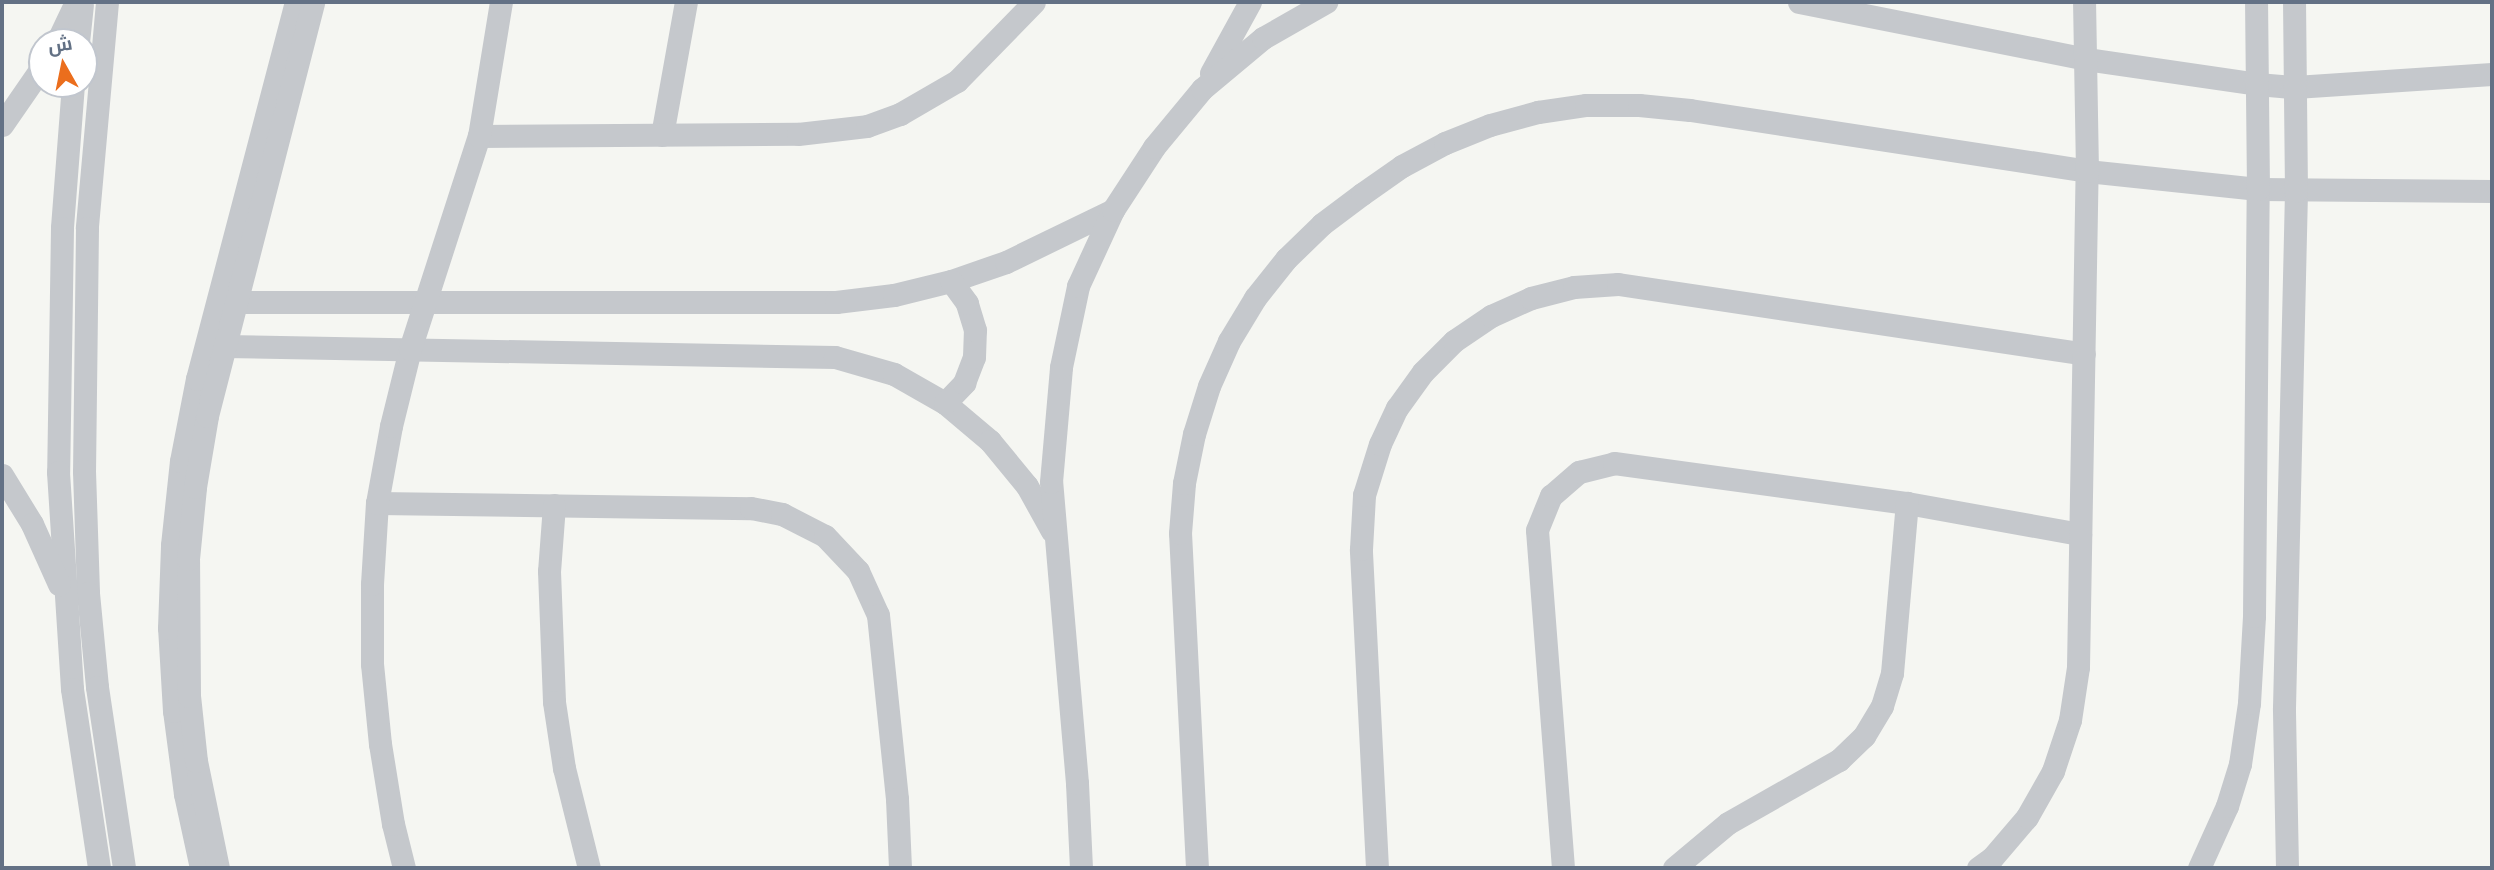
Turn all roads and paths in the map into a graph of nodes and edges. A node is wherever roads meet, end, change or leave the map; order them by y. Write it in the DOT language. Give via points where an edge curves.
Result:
graph roads {
  1 [pos="76,2"];
  2 [pos="82,2"];
  3 [pos="107,2"];
  4 [pos="296,2"];
  5 [pos="313,2"];
  6 [pos="501,2"];
  7 [pos="686,2"];
  8 [pos="1034,2"];
  9 [pos="1250,2"];
  10 [pos="1326,2"];
  11 [pos="1799,2"];
  12 [pos="2084,2"];
  13 [pos="2256,2"];
  14 [pos="2294,2"];
  15 [pos="64,28"];
  16 [pos="79,28"];
  17 [pos="2086,59"];
  18 [pos="2492,75"];
  19 [pos="2257,84"];
  20 [pos="28,87"];
  21 [pos="2295,87"];
  22 [pos="1202,89"];
  23 [pos="72,98"];
  24 [pos="2,125"];
  25 [pos="662,135"];
  26 [pos="480,136"];
  27 [pos="2087,171"];
  28 [pos="2258,189"];
  29 [pos="2296,191"];
  30 [pos="2492,191"];
  31 [pos="1113,210"];
  32 [pos="951,281"];
  33 [pos="236,302"];
  34 [pos="424,303"];
  35 [pos="224,346"];
  36 [pos="410,349"];
  37 [pos="2084,354"];
  38 [pos="945,403"];
  39 [pos="2,475"];
  40 [pos="377,503"];
  41 [pos="1907,503"];
  42 [pos="554,505"];
  43 [pos="2080,534"];
  44 [pos="1055,537"];
  45 [pos="64,594"];
  46 [pos="99,868"];
  47 [pos="124,868"];
  48 [pos="201,868"];
  49 [pos="218,868"];
  50 [pos="404,868"];
  51 [pos="589,868"];
  52 [pos="900,868"];
  53 [pos="1081,868"];
  54 [pos="1197,868"];
  55 [pos="1377,868"];
  56 [pos="1563,868"];
  57 [pos="1674,868"];
  58 [pos="1978,868"];
  59 [pos="2199,868"];
  60 [pos="2287,868"];
  1 -- 15 [label="street"];
  2 -- 16 [label="street"];
  3 -- 47 [label="street" via="87,228 83,471 97,687"];
  4 -- 48 [label="street" via="197,379 181,461 169,628 185,794"];
  5 -- 33 [label="street"];
  6 -- 26 [label="street"];
  7 -- 25 [label="street"];
  8 -- 25 [label="street" via="957,81 900,114 867,126 833,132"];
  9 -- 22 [label="street"];
  10 -- 22 [label="street" via="1263,38"];
  11 -- 17 [label="street"];
  12 -- 17 [label="street"];
  13 -- 19 [label="street"];
  14 -- 21 [label="street"];
  17 -- 19 [label="street"];
  17 -- 27 [label="street"];
  18 -- 21 [label="street"];
  19 -- 21 [label="street"];
  19 -- 28 [label="street"];
  20 -- 24 [label="street"];
  21 -- 29 [label="street"];
  22 -- 31 [label="street" via="1154,147"];
  23 -- 45 [label="street" via="58,350"];
  25 -- 26 [label="street"];
  26 -- 34 [label="street"];
  27 -- 28 [label="street"];
  27 -- 37 [label="street"];
  27 -- 54 [label="street" via="1690,110 1586,105 1502,122 1445,143 1402,166 1322,224 1270,278 1229,341 1209,386 1184,483 1181,583"];
  28 -- 29 [label="street"];
  28 -- 59 [label="street" via="2249,703 2240,764"];
  29 -- 30 [label="street"];
  29 -- 60 [label="street" via="2284,708"];
  31 -- 32 [label="street" via="1006,262"];
  31 -- 44 [label="street" via="1078,286 1061,367 1051,482"];
  32 -- 34 [label="street" via="894,295 836,302"];
  32 -- 38 [label="street" via="967,303 975,343 964,383"];
  33 -- 34 [label="street"];
  33 -- 35 [label="street"];
  34 -- 36 [label="street"];
  35 -- 36 [label="street"];
  35 -- 49 [label="street" via="195,487 186,631 196,761"];
  36 -- 38 [label="street" via="835,357 894,374"];
  36 -- 40 [label="street"];
  37 -- 43 [label="street"];
  37 -- 55 [label="street" via="1618,284 1574,287 1531,298 1491,316 1454,341 1423,372 1398,408 1380,444 1364,495 1361,549"];
  38 -- 44 [label="street" via="990,441 1027,486"];
  39 -- 45 [label="street" via="32,524"];
  40 -- 42 [label="street"];
  40 -- 50 [label="street" via="372,664 380,744"];
  41 -- 43 [label="street"];
  41 -- 56 [label="street" via="1614,463 1596,465 1563,482 1542,512 1536,548"];
  41 -- 57 [label="street" via="1892,673 1882,706 1864,736 1839,760 1728,823"];
  42 -- 51 [label="street" via="549,571 554,702 564,768"];
  42 -- 52 [label="street" via="751,508 805,523 843,552 870,592 883,638"];
  43 -- 58 [label="street" via="2078,667 2070,720 2053,771 2027,817"];
  44 -- 53 [label="street"];
  45 -- 46 [label="street" via="72,689"];
}
